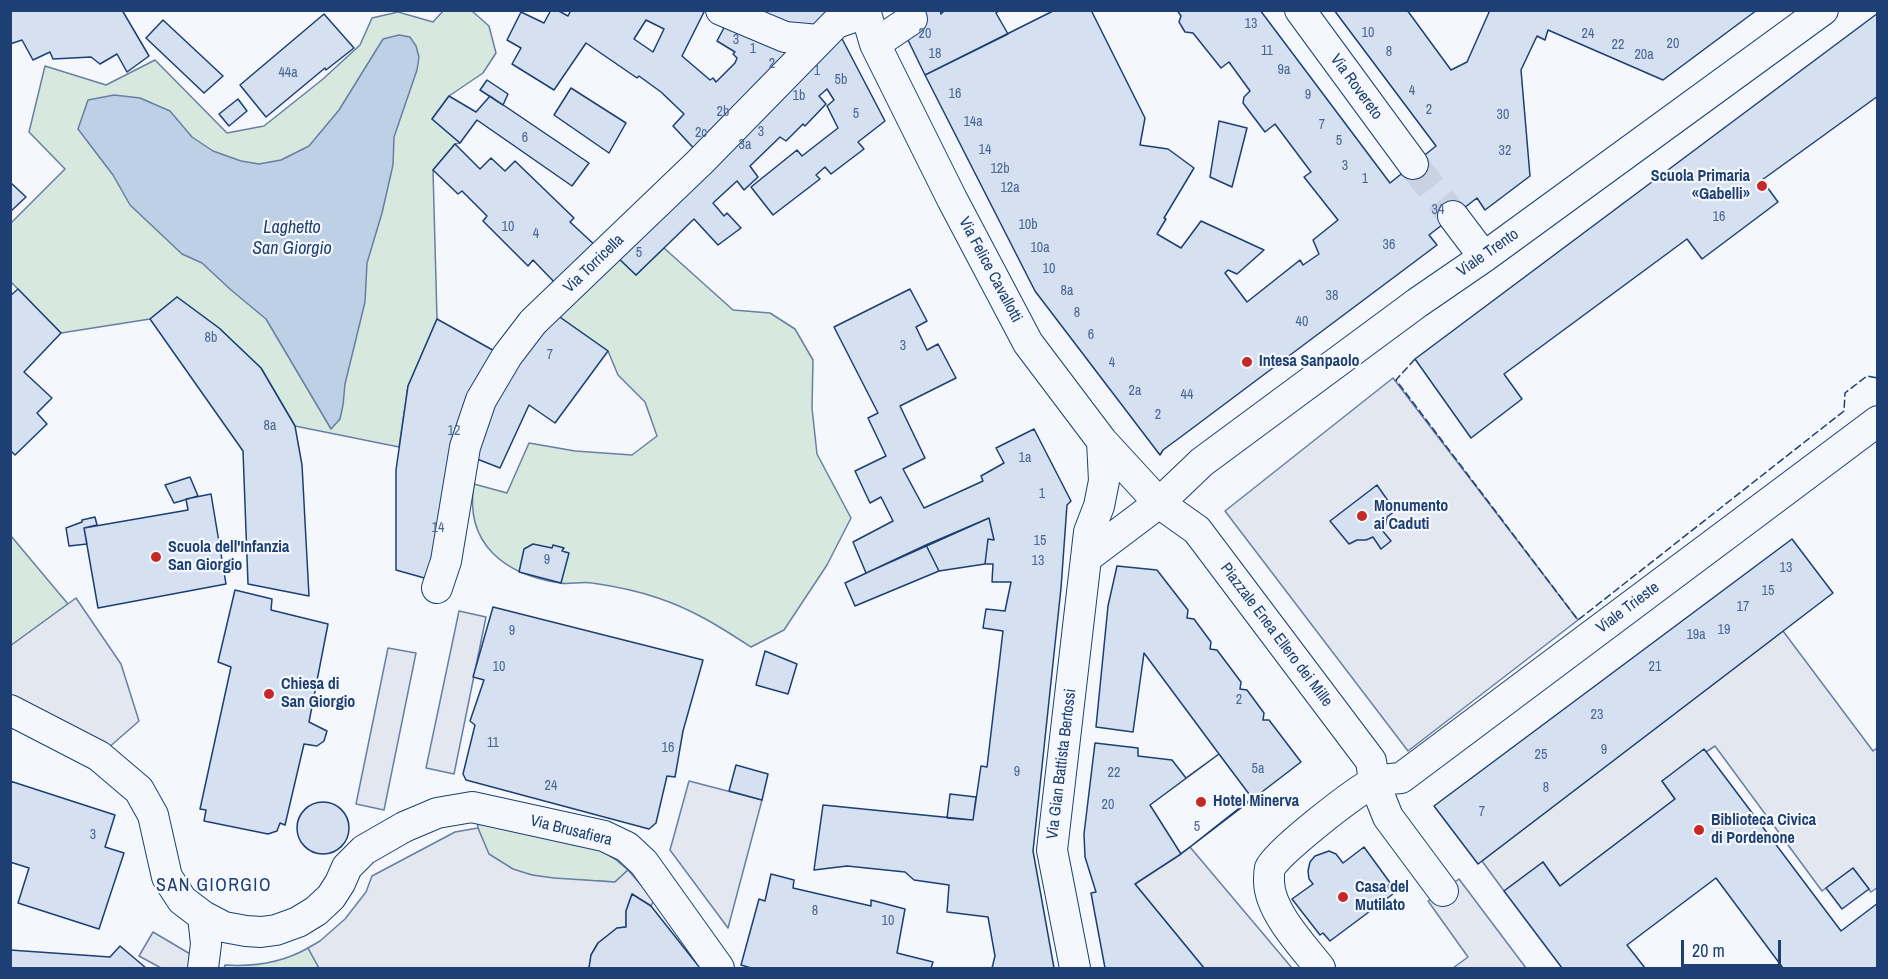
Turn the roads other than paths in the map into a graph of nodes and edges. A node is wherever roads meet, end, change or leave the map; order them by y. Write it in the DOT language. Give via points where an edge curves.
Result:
graph roads {
  1 [pos="721,10"];
  2 [pos="1300,10"];
  3 [pos="1823,10"];
  4 [pos="865,12"];
  5 [pos="912,19"];
  6 [pos="819,40"];
  7 [pos="875,44"];
  8 [pos="1413,164"];
  9 [pos="1453,216"];
  10 [pos="1484,257"];
  11 [pos="1878,421"];
  12 [pos="1102,441"];
  13 [pos="1159,503"];
  14 [pos="1086,558"];
  15 [pos="437,588"];
  16 [pos="10,710"];
  17 [pos="1374,782"];
  18 [pos="1443,891"];
  19 [pos="203,916"];
  20 [pos="203,969"];
  21 [pos="719,969"];
  22 [pos="1076,969"];
  23 [pos="1320,969"];
  1 -- 6 [label="street" via="785,37"];
  2 -- 8 [label="street, Via Rovereto"];
  3 -- 10 [label="street, Viale Trento"];
  4 -- 6 [label="street, Via Torricella" via="836,23"];
  4 -- 7 [label="street, Via Felice Cavallotti"];
  5 -- 7 [label="street"];
  6 -- 15 [label="street, Via Torricella" via="708,154 533,322 507,356 481,400 465,447 446,561"];
  7 -- 12 [label="street, Via Felice Cavallotti" via="1028,343"];
  9 -- 10 [label="street"];
  10 -- 13 [label="street, Viale Trento" via="1202,462"];
  11 -- 17 [label="street, Viale Trieste" via="1401,778"];
  12 -- 13 [label="street, Via Felice Cavallotti"];
  12 -- 14 [label="street, Via Gian Battista Bertossi" via="1104,481"];
  13 -- 14 [label="street"];
  13 -- 17 [label="street, Piazzale Enea Ellero dei Mille" via="1197,530 1371,761"];
  14 -- 22 [label="street, Via Gian Battista Bertossi" via="1052,850"];
  16 -- 19 [label="street" via="99,756 139,790 153,815 167,877 182,900"];
  17 -- 18 [label="street, Piazzale Enea Ellero dei Mille" via="1388,817"];
  17 -- 23 [label="street" via="1280,854 1270,867 1271,897 1277,910"];
  19 -- 20 [label="street"];
  19 -- 21 [label="street, Via Brusafiera" via="224,927 261,932 298,922 331,897 347,867 364,850 437,813 472,807 604,837 627,846 644,863"];
}
